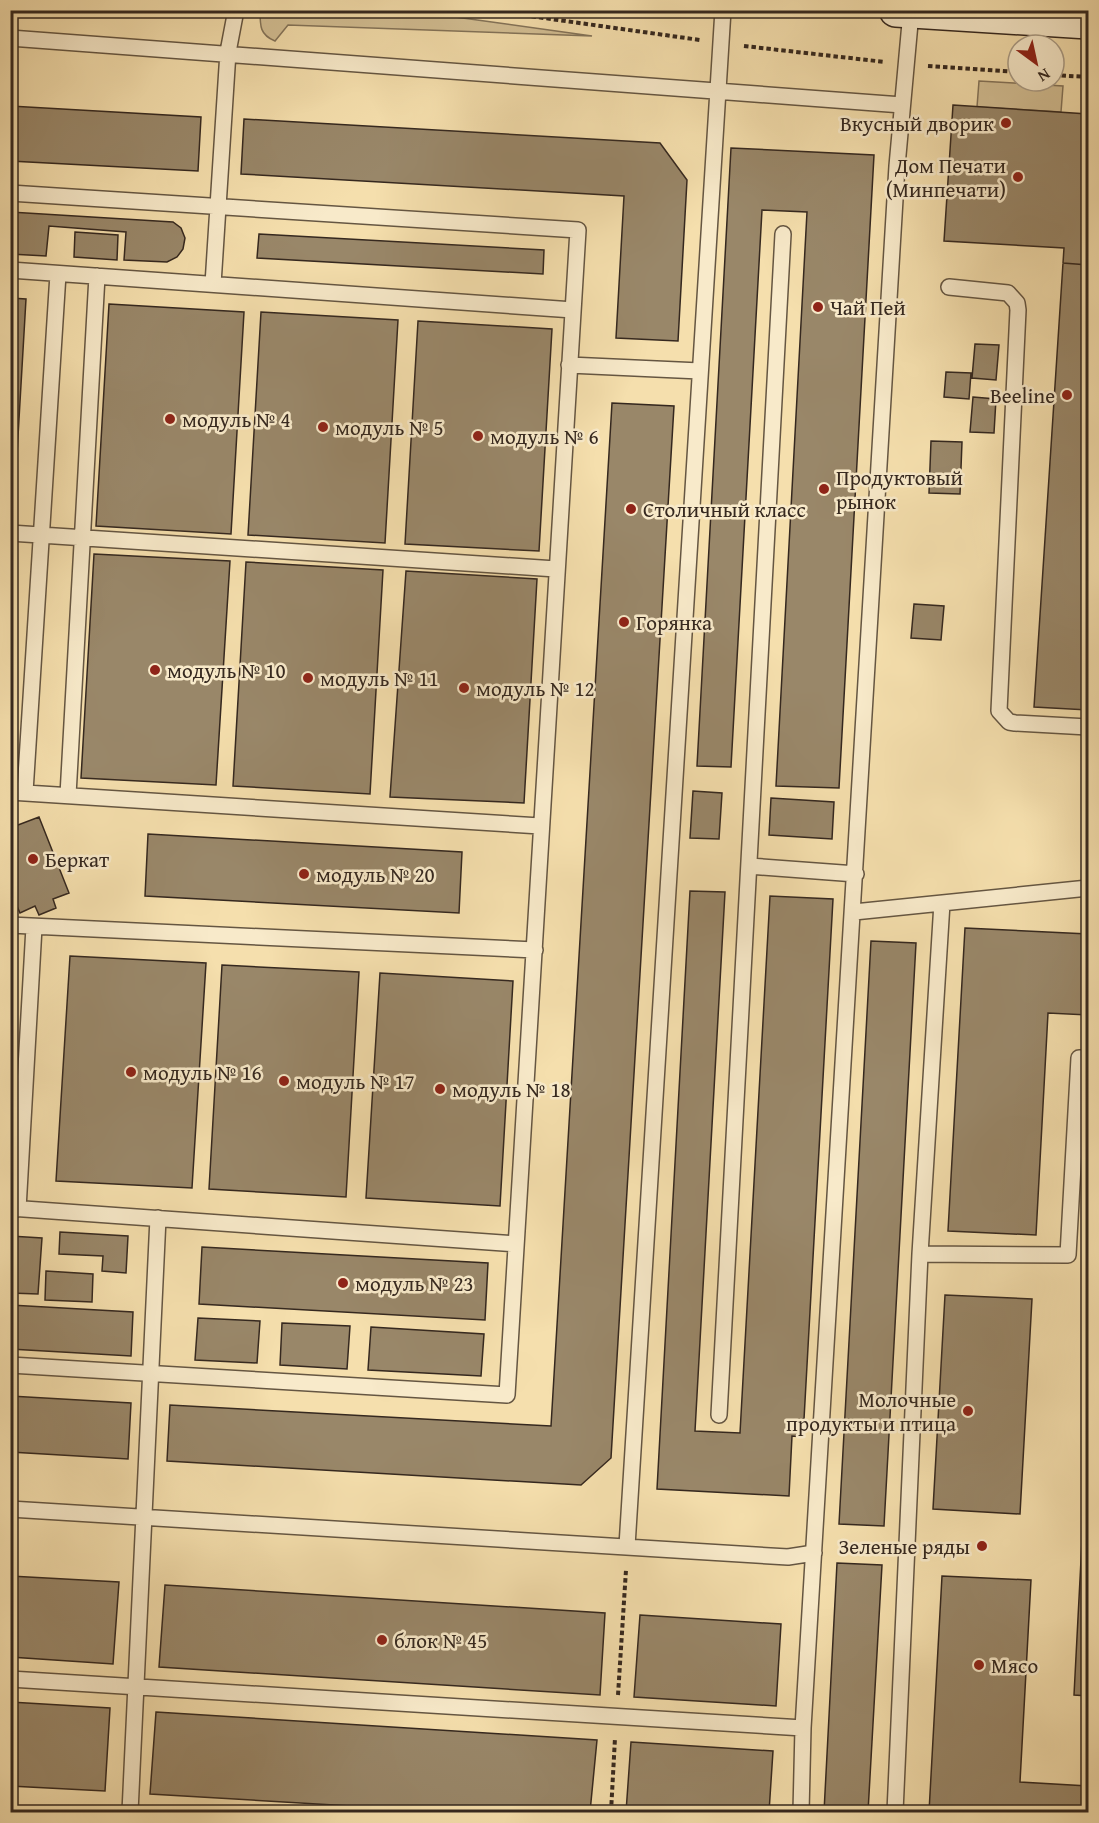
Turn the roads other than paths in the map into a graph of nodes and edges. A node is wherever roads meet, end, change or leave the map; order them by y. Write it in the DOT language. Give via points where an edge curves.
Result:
graph roads {
  1 [pos="236,10"];
  2 [pos="723,10"];
  3 [pos="904,11"];
  4 [pos="1089,22"];
  5 [pos="10,38"];
  6 [pos="228,52"];
  7 [pos="718,92"];
  8 [pos="902,105"];
  9 [pos="10,193"];
  10 [pos="218,206"];
  11 [pos="783,234"];
  12 [pos="10,270"];
  13 [pos="58,274"];
  14 [pos="97,276"];
  15 [pos="213,284"];
  16 [pos="949,287"];
  17 [pos="573,310"];
  18 [pos="569,365"];
  19 [pos="700,370"];
  20 [pos="10,533"];
  21 [pos="41,534"];
  22 [pos="82,537"];
  23 [pos="556,569"];
  24 [pos="1089,727"];
  25 [pos="18,792"];
  26 [pos="68,795"];
  27 [pos="540,826"];
  28 [pos="748,866"];
  29 [pos="856,874"];
  30 [pos="1089,888"];
  31 [pos="942,903"];
  32 [pos="854,912"];
  33 [pos="10,925"];
  34 [pos="34,927"];
  35 [pos="535,950"];
  36 [pos="1089,1058"];
  37 [pos="14,1208"];
  38 [pos="158,1218"];
  39 [pos="516,1244"];
  40 [pos="920,1254"];
  41 [pos="10,1365"];
  42 [pos="152,1374"];
  43 [pos="719,1415"];
  44 [pos="10,1509"];
  45 [pos="143,1516"];
  46 [pos="627,1546"];
  47 [pos="814,1553"];
  48 [pos="10,1679"];
  49 [pos="135,1687"];
  50 [pos="803,1728"];
  51 [pos="130,1812"];
  52 [pos="801,1812"];
  53 [pos="895,1812"];
  1 -- 6 [label="lane"];
  2 -- 7 [label="lane"];
  3 -- 4 [label="main road"];
  3 -- 8 [label="lane" via="906,65"];
  5 -- 6 [label="lane"];
  6 -- 7 [label="lane"];
  6 -- 10 [label="lane"];
  7 -- 8 [label="lane"];
  7 -- 19 [label="lane"];
  8 -- 29 [label="lane"];
  9 -- 10 [label="lane"];
  10 -- 15 [label="lane"];
  10 -- 17 [label="lane" via="578,230"];
  11 -- 28 [label="lane"];
  12 -- 13 [label="lane"];
  13 -- 14 [label="lane"];
  13 -- 21 [label="lane"];
  14 -- 15 [label="lane"];
  14 -- 22 [label="lane"];
  15 -- 17 [label="lane"];
  16 -- 24 [label="lane" via="1008,293 1018,310 999,711 1009,722"];
  17 -- 18 [label="lane"];
  18 -- 19 [label="lane"];
  18 -- 23 [label="lane"];
  19 -- 46 [label="lane"];
  20 -- 21 [label="lane"];
  21 -- 22 [label="lane"];
  21 -- 25 [label="lane"];
  22 -- 23 [label="lane"];
  22 -- 26 [label="lane"];
  23 -- 27 [label="lane"];
  25 -- 26 [label="lane"];
  26 -- 27 [label="lane"];
  27 -- 35 [label="lane"];
  28 -- 29 [label="lane"];
  28 -- 43 [label="lane"];
  29 -- 32 [label="lane"];
  30 -- 31 [label="lane"];
  31 -- 32 [label="lane"];
  31 -- 40 [label="lane"];
  32 -- 47 [label="lane"];
  33 -- 34 [label="lane"];
  34 -- 35 [label="lane"];
  34 -- 37 [label="lane"];
  35 -- 39 [label="lane"];
  36 -- 40 [label="lane" via="1079,1058 1068,1256"];
  37 -- 38 [label="lane"];
  38 -- 39 [label="lane"];
  38 -- 42 [label="lane"];
  39 -- 42 [label="lane" via="507,1395"];
  40 -- 53 [label="lane"];
  41 -- 42 [label="lane"];
  42 -- 45 [label="lane"];
  44 -- 45 [label="lane"];
  45 -- 46 [label="lane"];
  45 -- 49 [label="lane"];
  46 -- 47 [label="lane" via="788,1557"];
  47 -- 50 [label="lane"];
  48 -- 49 [label="lane"];
  49 -- 50 [label="lane"];
  49 -- 51 [label="lane"];
  50 -- 52 [label="lane"];
}
